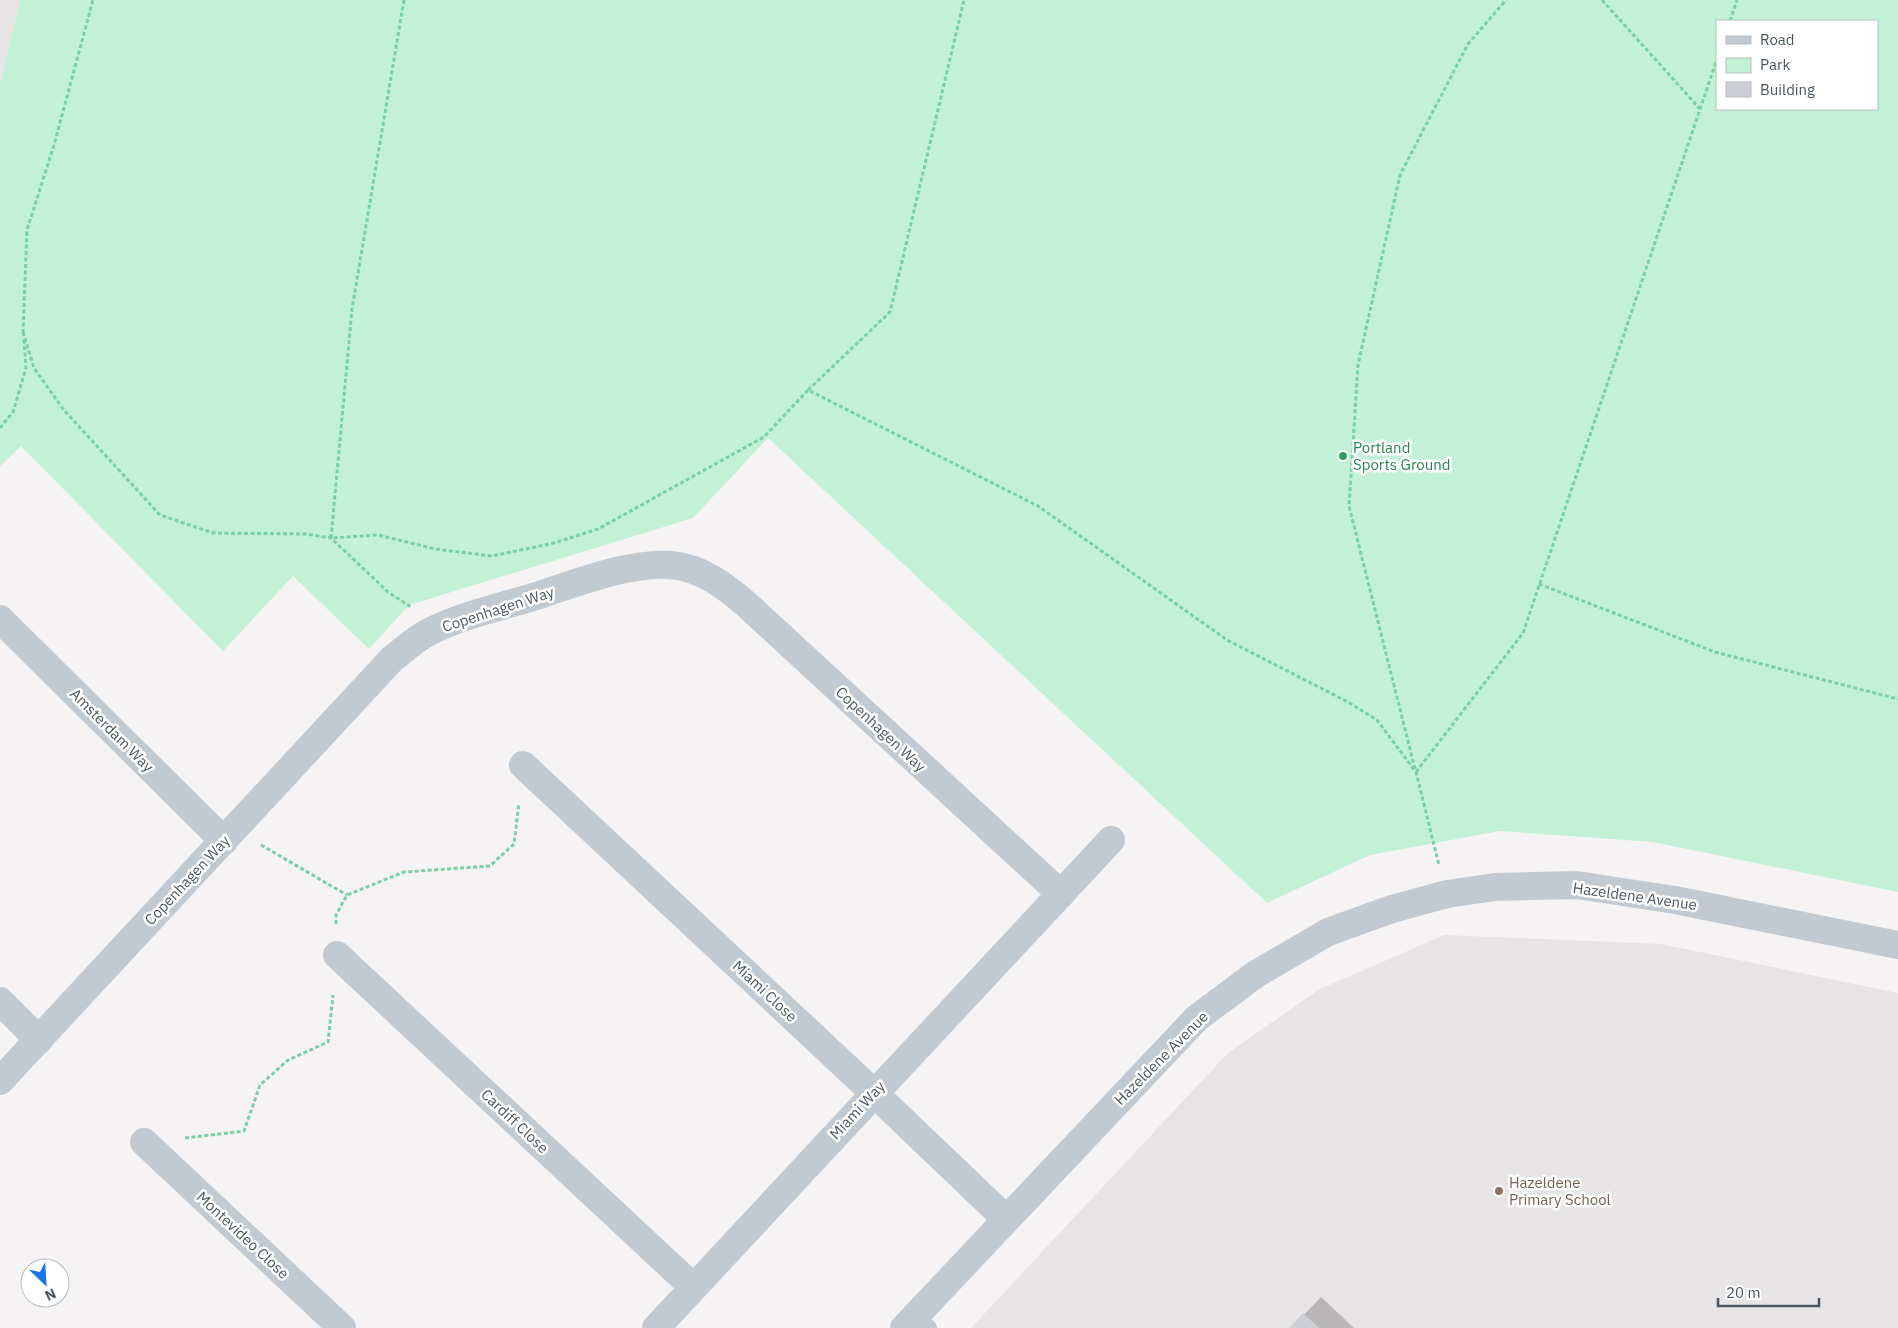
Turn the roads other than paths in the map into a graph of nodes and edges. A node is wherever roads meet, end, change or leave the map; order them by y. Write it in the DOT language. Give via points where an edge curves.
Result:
graph roads {
  1 [pos="0,619"];
  2 [pos="522,765"];
  3 [pos="1111,840"];
  4 [pos="224,842"];
  5 [pos="1061,894"];
  6 [pos="1898,945"];
  7 [pos="338,955"];
  8 [pos="0,1001"];
  9 [pos="39,1040"];
  10 [pos="0,1081"];
  11 [pos="874,1093"];
  12 [pos="144,1142"];
  13 [pos="1006,1219"];
  14 [pos="693,1287"];
  15 [pos="916,1324"];
  16 [pos="342,1328"];
  17 [pos="656,1328"];
  1 -- 4 [label="street, Amsterdam Way"];
  2 -- 11 [label="street, Miami Close"];
  3 -- 5 [label="street, Miami Way"];
  4 -- 5 [label="street, Copenhagen Way" via="392,659 428,632 609,574 645,566 671,565 701,572 720,582"];
  4 -- 9 [label="street, Copenhagen Way"];
  5 -- 11 [label="street, Miami Way"];
  6 -- 13 [label="street, Hazeldene Avenue" via="1675,900 1577,885 1495,888 1447,894 1392,909 1328,932 1256,974 1196,1018"];
  7 -- 14 [label="street, Cardiff Close"];
  8 -- 9 [label="street"];
  9 -- 10 [label="street, Copenhagen Way"];
  11 -- 13 [label="street, Miami Close"];
  11 -- 14 [label="street, Miami Way"];
  12 -- 16 [label="street, Montevideo Close"];
  13 -- 15 [label="street, Hazeldene Avenue"];
  14 -- 17 [label="street, Miami Way"];
}
